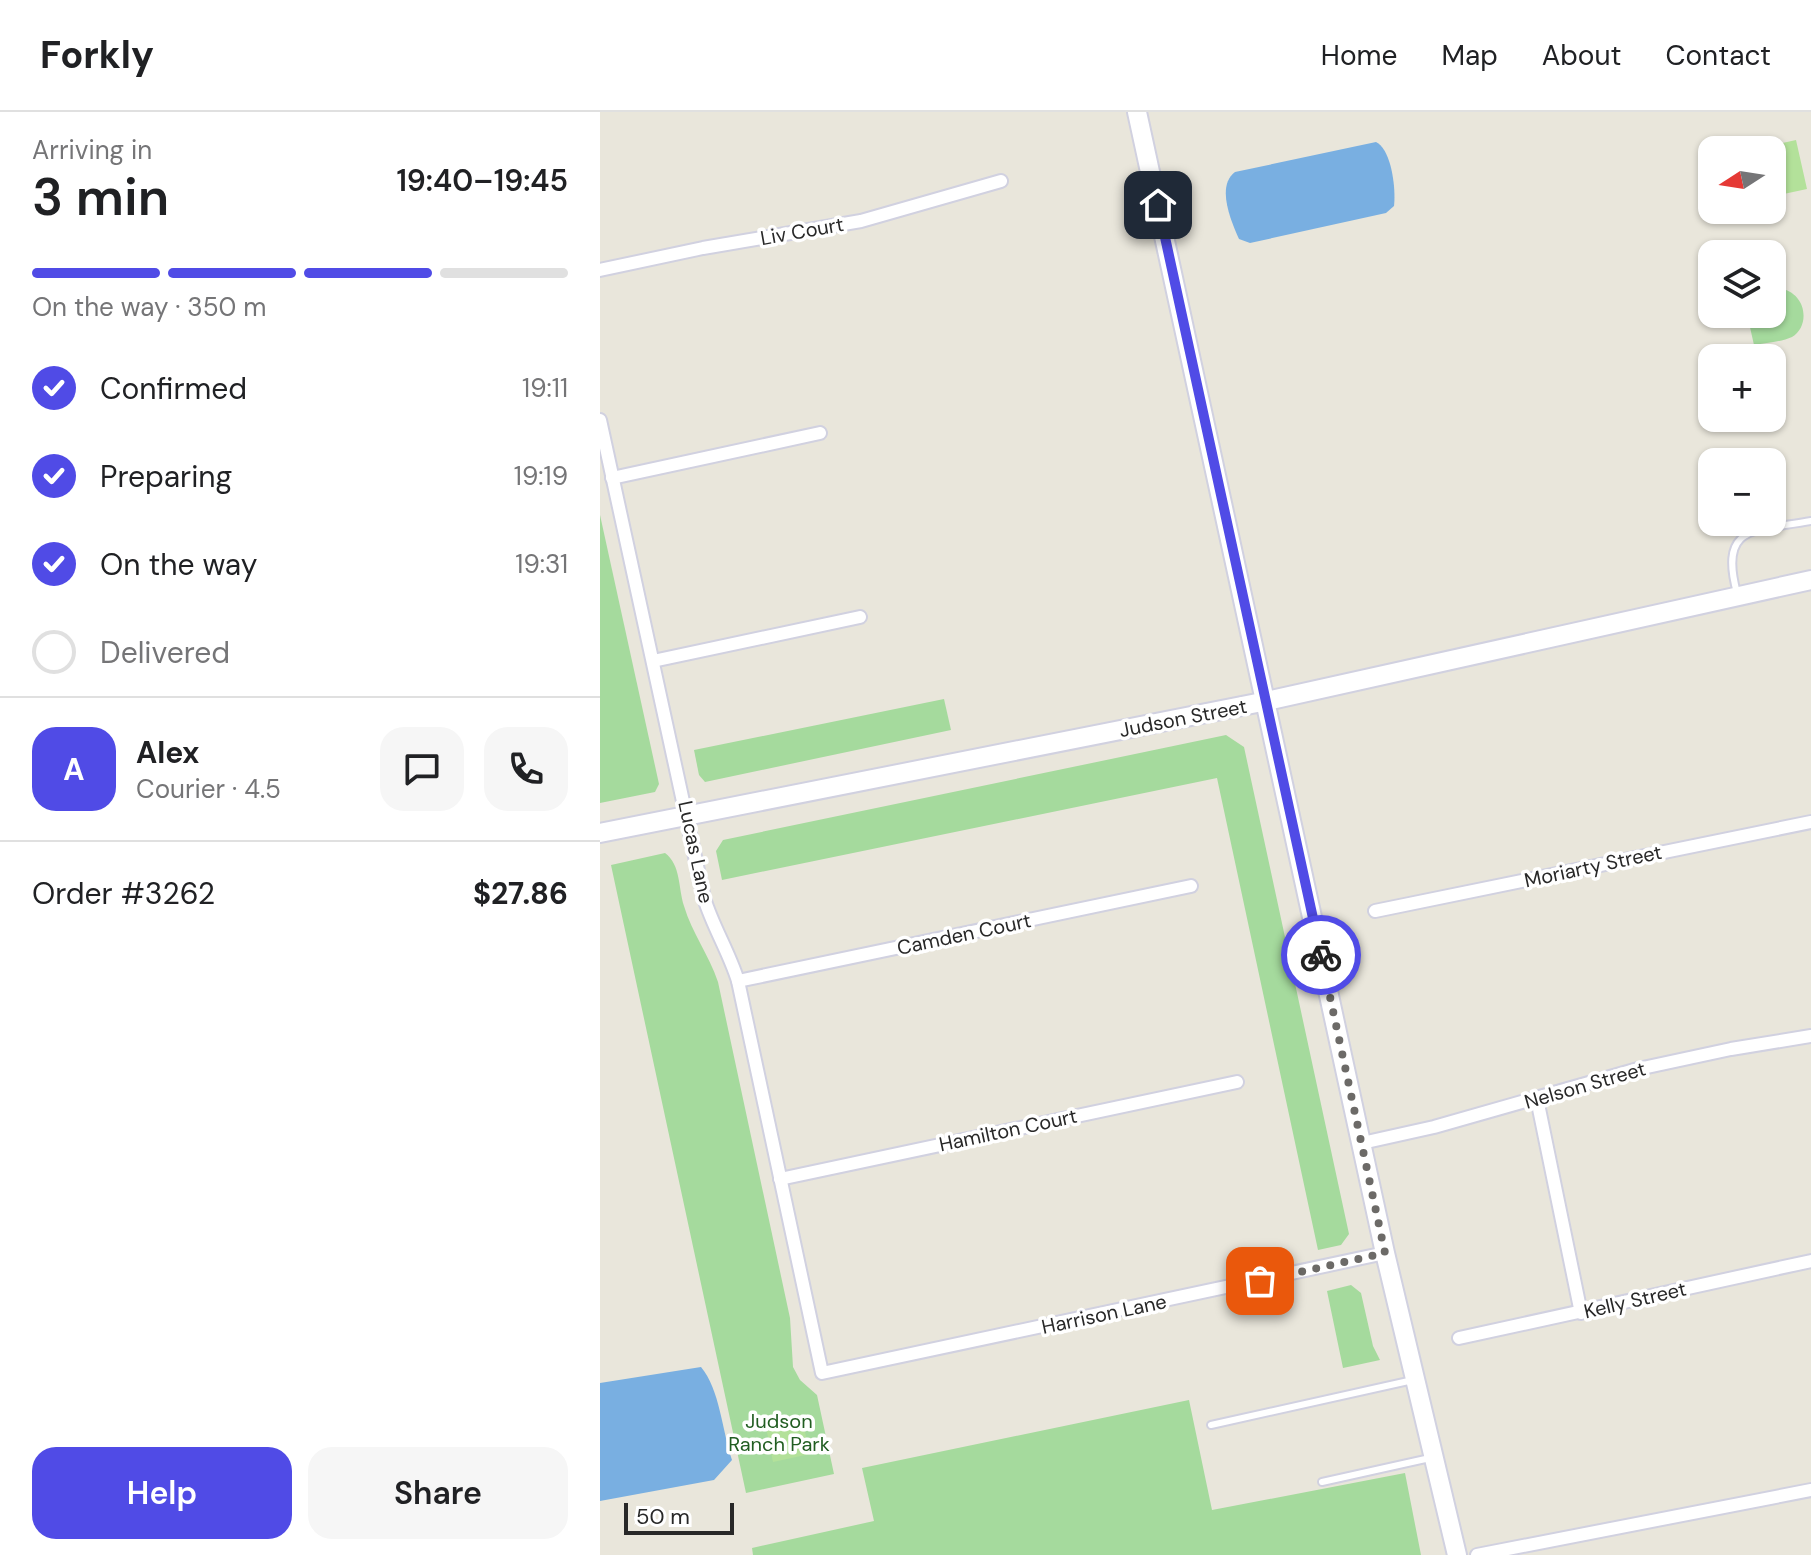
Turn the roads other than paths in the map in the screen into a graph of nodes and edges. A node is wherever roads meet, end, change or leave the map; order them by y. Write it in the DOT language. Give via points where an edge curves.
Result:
graph roads {
  1 [pos="1137,112"];
  2 [pos="1001,181"];
  3 [pos="600,270"];
  4 [pos="600,420"];
  5 [pos="820,433"];
  6 [pos="612,478"];
  7 [pos="1811,521"];
  8 [pos="1811,580"];
  9 [pos="1738,596"];
  10 [pos="860,617"];
  11 [pos="653,661"];
  12 [pos="1267,701"];
  13 [pos="687,815"];
  14 [pos="1811,822"];
  15 [pos="600,833"];
  16 [pos="1191,886"];
  17 [pos="1375,911"];
  18 [pos="738,981"];
  19 [pos="1811,1036"];
  20 [pos="1237,1082"];
  21 [pos="1537,1099"];
  22 [pos="1362,1143"];
  23 [pos="780,1179"];
  24 [pos="1385,1253"];
  25 [pos="1811,1261"];
  26 [pos="1581,1313"];
  27 [pos="1459,1338"];
  28 [pos="822,1373"];
  29 [pos="1416,1379"];
  30 [pos="1211,1425"];
  31 [pos="1434,1457"];
  32 [pos="1322,1482"];
  33 [pos="1811,1490"];
  34 [pos="1457,1555"];
  35 [pos="1477,1555"];
  1 -- 12 [label="street"];
  2 -- 3 [label="street, Liv Court" via="861,221"];
  4 -- 6 [label="street, Lucas Lane"];
  5 -- 6 [label="street"];
  6 -- 11 [label="street, Lucas Lane"];
  7 -- 9 [label="lane" via="1747,533 1737,541 1731,565"];
  8 -- 9 [label="street, Judson Street"];
  9 -- 12 [label="street, Judson Street"];
  10 -- 11 [label="street"];
  11 -- 13 [label="street, Lucas Lane"];
  12 -- 13 [label="street, Judson Street"];
  12 -- 22 [label="street"];
  13 -- 15 [label="street, Judson Street"];
  13 -- 18 [label="street, Lucas Lane" via="710,918"];
  14 -- 17 [label="street, Moriarty Street"];
  16 -- 18 [label="street, Camden Court"];
  18 -- 23 [label="street, Lucas Lane"];
  19 -- 21 [label="street, Nelson Street" via="1638,1069"];
  20 -- 23 [label="street, Hamilton Court"];
  21 -- 22 [label="street, Nelson Street"];
  21 -- 26 [label="street"];
  22 -- 24 [label="street"];
  23 -- 28 [label="street, Lucas Lane"];
  24 -- 28 [label="street, Harrison Lane"];
  24 -- 29 [label="street"];
  25 -- 26 [label="street, Kelly Street"];
  26 -- 27 [label="street, Kelly Street"];
  29 -- 30 [label="lane"];
  29 -- 31 [label="street"];
  31 -- 32 [label="lane"];
  31 -- 34 [label="street"];
  33 -- 35 [label="street"];
}
